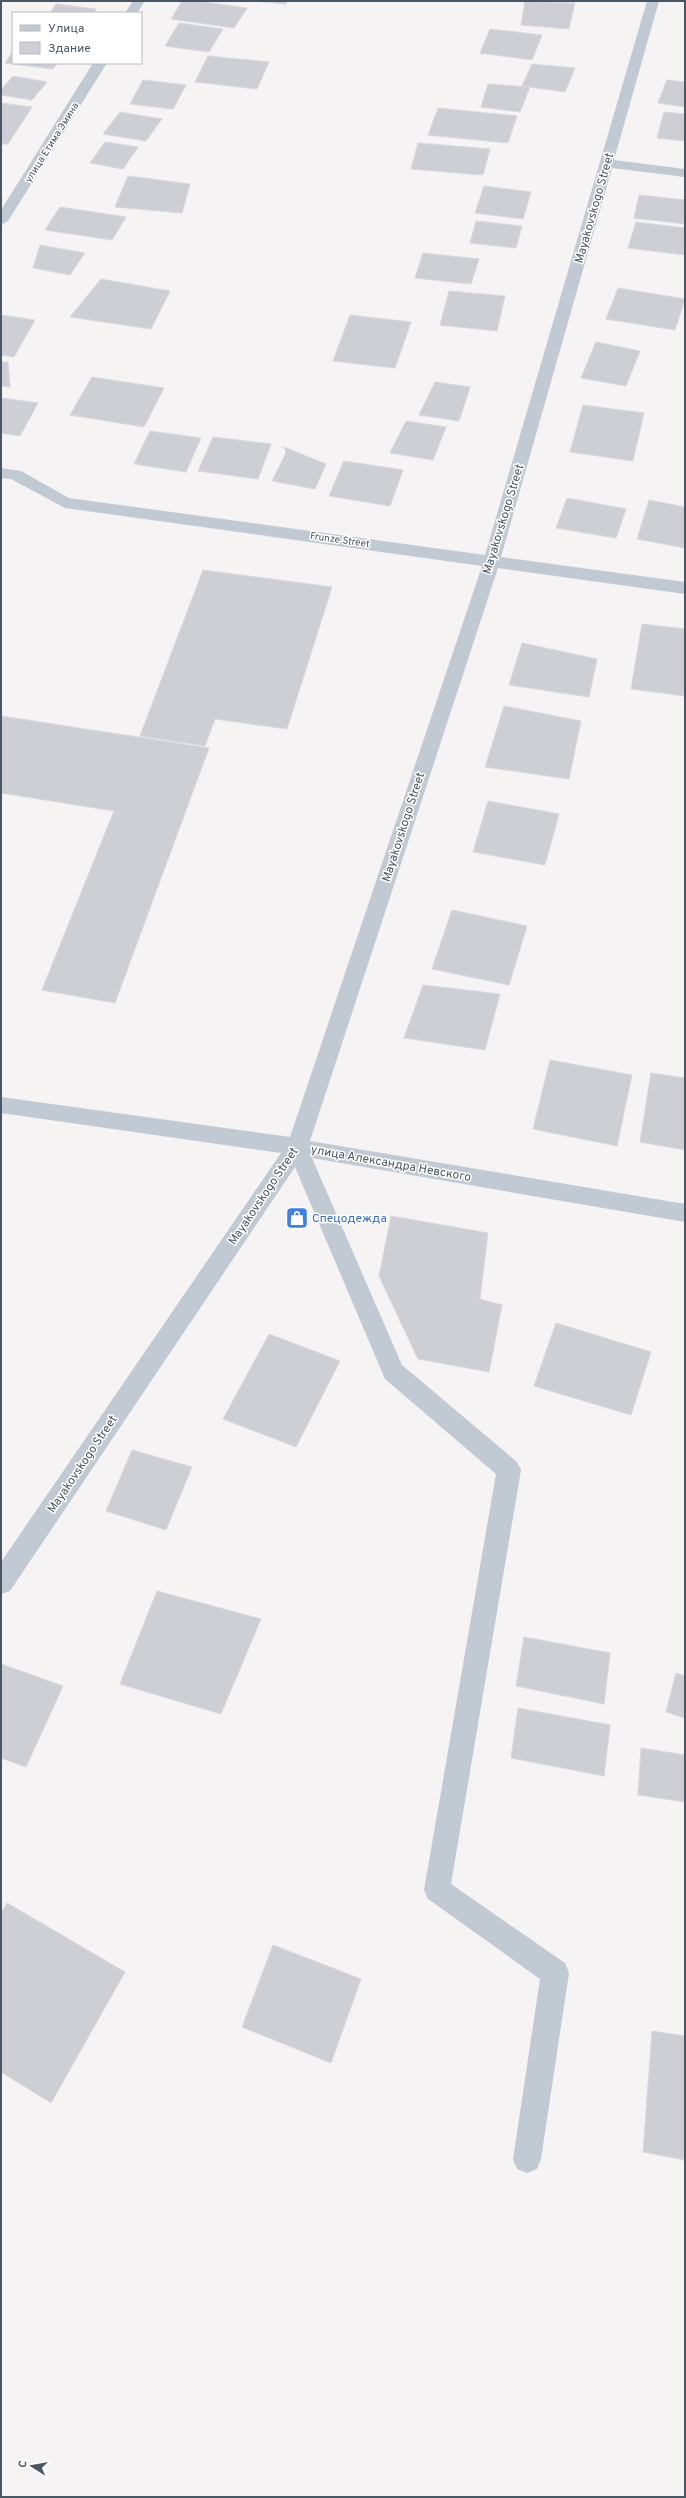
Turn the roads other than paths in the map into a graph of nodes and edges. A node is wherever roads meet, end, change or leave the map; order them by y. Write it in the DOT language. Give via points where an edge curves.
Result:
graph roads {
  1 [pos="139,1"];
  2 [pos="653,1"];
  3 [pos="132,12"];
  4 [pos="99,64"];
  5 [pos="607,163"];
  6 [pos="685,173"];
  7 [pos="1,221"];
  8 [pos="1,473"];
  9 [pos="492,560"];
  10 [pos="685,588"];
  11 [pos="1,1105"];
  12 [pos="297,1148"];
  13 [pos="685,1213"];
  14 [pos="1,1583"];
  15 [pos="527,2159"];
  1 -- 3 [label="street"];
  2 -- 5 [label="street, Mayakovskogo Street"];
  4 -- 7 [label="street, улица Етима Эмина"];
  5 -- 6 [label="street"];
  5 -- 9 [label="street, Mayakovskogo Street"];
  8 -- 9 [label="street, Frunze Street" via="15,475 65,503"];
  9 -- 10 [label="street, Frunze Street"];
  9 -- 12 [label="street, Mayakovskogo Street"];
  11 -- 12 [label="street, улица Александра Невского"];
  12 -- 13 [label="street, улица Александра Невского"];
  12 -- 14 [label="street, Mayakovskogo Street"];
  12 -- 15 [label="street" via="393,1372 509,1470 437,1890 555,1973"];
}
